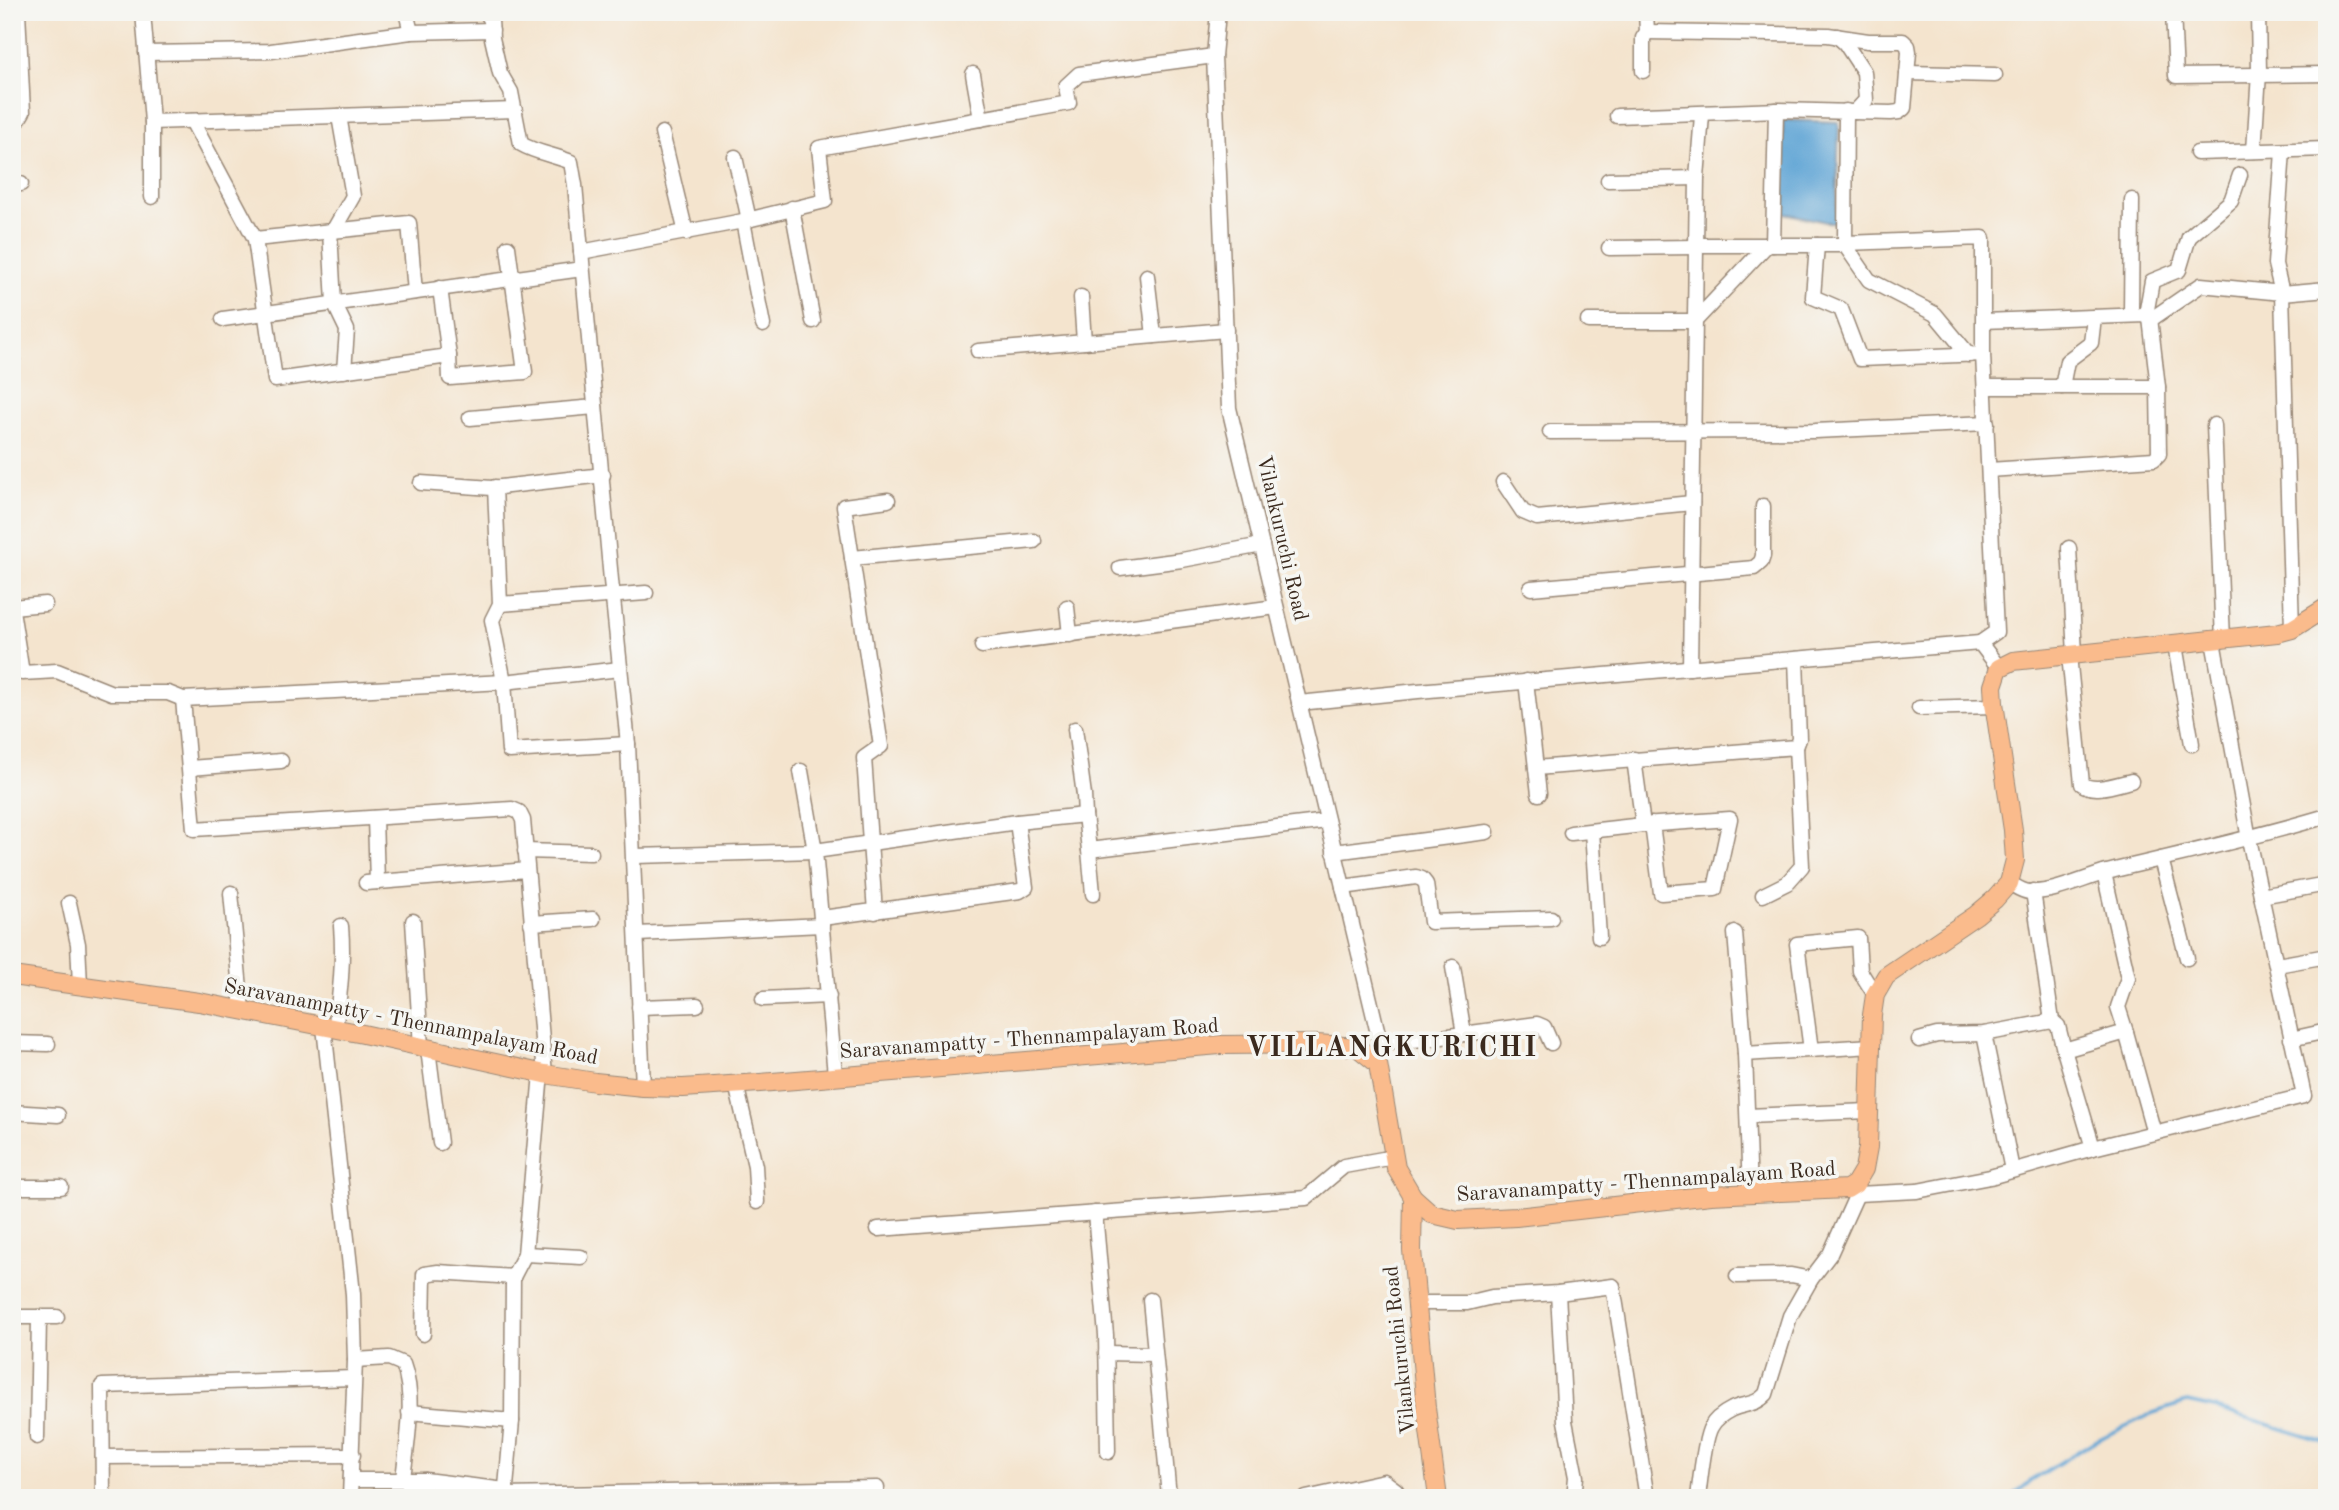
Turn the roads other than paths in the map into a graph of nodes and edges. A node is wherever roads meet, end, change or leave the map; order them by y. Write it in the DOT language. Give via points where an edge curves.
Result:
graph roads {
  1 [pos="18,12"];
  2 [pos="143,12"];
  3 [pos="406,12"];
  4 [pos="486,12"];
  5 [pos="1218,12"];
  6 [pos="1646,12"];
  7 [pos="2173,12"];
  8 [pos="2258,12"];
  9 [pos="492,30"];
  10 [pos="411,32"];
  11 [pos="1647,32"];
  12 [pos="1837,36"];
  13 [pos="146,53"];
  14 [pos="1214,56"];
  15 [pos="17,62"];
  16 [pos="1643,71"];
  17 [pos="1907,73"];
  18 [pos="2259,73"];
  19 [pos="973,74"];
  20 [pos="2327,74"];
  21 [pos="1995,75"];
  22 [pos="515,110"];
  23 [pos="1776,110"];
  24 [pos="1850,111"];
  25 [pos="1702,115"];
  26 [pos="340,116"];
  27 [pos="1618,116"];
  28 [pos="981,119"];
  29 [pos="192,121"];
  30 [pos="152,122"];
  31 [pos="12,123"];
  32 [pos="662,133"];
  33 [pos="2327,149"];
  34 [pos="2254,151"];
  35 [pos="2283,151"];
  36 [pos="2197,153"];
  37 [pos="735,157"];
  38 [pos="2240,175"];
  39 [pos="1697,178"];
  40 [pos="1608,180"];
  41 [pos="152,197"];
  42 [pos="2132,200"];
  43 [pos="792,208"];
  44 [pos="746,221"];
  45 [pos="332,231"];
  46 [pos="686,233"];
  47 [pos="255,239"];
  48 [pos="1845,244"];
  49 [pos="1770,245"];
  50 [pos="1817,245"];
  51 [pos="1696,246"];
  52 [pos="508,247"];
  53 [pos="1609,248"];
  54 [pos="581,252"];
  55 [pos="583,269"];
  56 [pos="2179,270"];
  57 [pos="1147,276"];
  58 [pos="512,278"];
  59 [pos="440,288"];
  60 [pos="415,292"];
  61 [pos="2325,292"];
  62 [pos="2189,293"];
  63 [pos="2282,293"];
  64 [pos="1081,297"];
  65 [pos="334,303"];
  66 [pos="266,313"];
  67 [pos="2094,317"];
  68 [pos="2142,317"];
  69 [pos="223,319"];
  70 [pos="813,320"];
  71 [pos="1588,321"];
  72 [pos="1695,321"];
  73 [pos="1984,321"];
  74 [pos="764,325"];
  75 [pos="1226,330"];
  76 [pos="1153,336"];
  77 [pos="1084,342"];
  78 [pos="978,351"];
  79 [pos="1976,354"];
  80 [pos="449,356"];
  81 [pos="344,371"];
  82 [pos="1986,387"];
  83 [pos="2062,387"];
  84 [pos="2158,387"];
  85 [pos="595,407"];
  86 [pos="470,418"];
  87 [pos="1987,423"];
  88 [pos="2214,425"];
  89 [pos="1693,430"];
  90 [pos="1550,432"];
  91 [pos="1989,470"];
  92 [pos="603,475"];
  93 [pos="1503,482"];
  94 [pos="421,483"];
  95 [pos="495,487"];
  96 [pos="888,500"];
  97 [pos="1692,503"];
  98 [pos="1763,506"];
  99 [pos="1034,541"];
  100 [pos="1262,545"];
  101 [pos="2069,548"];
  102 [pos="852,558"];
  103 [pos="1120,568"];
  104 [pos="1691,573"];
  105 [pos="1531,588"];
  106 [pos="646,593"];
  107 [pos="613,597"];
  108 [pos="45,604"];
  109 [pos="500,604"];
  110 [pos="1067,607"];
  111 [pos="1276,607"];
  112 [pos="2327,607"];
  113 [pos="12,608"];
  114 [pos="2292,629"];
  115 [pos="1070,635"];
  116 [pos="2218,640"];
  117 [pos="1980,643"];
  118 [pos="2175,645"];
  119 [pos="982,646"];
  120 [pos="2072,655"];
  121 [pos="1796,659"];
  122 [pos="1690,668"];
  123 [pos="1999,668"];
  124 [pos="620,669"];
  125 [pos="1526,681"];
  126 [pos="504,682"];
  127 [pos="183,699"];
  128 [pos="1299,703"];
  129 [pos="1994,706"];
  130 [pos="1919,708"];
  131 [pos="1075,729"];
  132 [pos="628,744"];
  133 [pos="2192,744"];
  134 [pos="1796,747"];
  135 [pos="1634,760"];
  136 [pos="281,761"];
  137 [pos="190,768"];
  138 [pos="1536,768"];
  139 [pos="801,771"];
  140 [pos="2132,782"];
  141 [pos="1539,794"];
  142 [pos="1084,815"];
  143 [pos="2327,816"];
  144 [pos="376,818"];
  145 [pos="1327,821"];
  146 [pos="1017,822"];
  147 [pos="1647,824"];
  148 [pos="1592,831"];
  149 [pos="1487,832"];
  150 [pos="1571,833"];
  151 [pos="2249,839"];
  152 [pos="870,844"];
  153 [pos="1089,850"];
  154 [pos="525,851"];
  155 [pos="815,851"];
  156 [pos="1334,852"];
  157 [pos="590,853"];
  158 [pos="635,856"];
  159 [pos="2161,859"];
  160 [pos="527,870"];
  161 [pos="2104,873"];
  162 [pos="2009,883"];
  163 [pos="2327,884"];
  164 [pos="1343,887"];
  165 [pos="2033,891"];
  166 [pos="230,893"];
  167 [pos="1093,894"];
  168 [pos="1763,895"];
  169 [pos="2261,896"];
  170 [pos="69,903"];
  171 [pos="875,912"];
  172 [pos="1551,918"];
  173 [pos="593,919"];
  174 [pos="413,921"];
  175 [pos="822,922"];
  176 [pos="531,923"];
  177 [pos="341,926"];
  178 [pos="1735,933"];
  179 [pos="638,934"];
  180 [pos="1600,937"];
  181 [pos="2327,956"];
  182 [pos="2187,958"];
  183 [pos="2277,965"];
  184 [pos="1453,967"];
  185 [pos="12,976"];
  186 [pos="80,985"];
  187 [pos="1875,995"];
  188 [pos="829,996"];
  189 [pos="763,999"];
  190 [pos="697,1005"];
  191 [pos="639,1007"];
  192 [pos="242,1010"];
  193 [pos="2052,1021"];
  194 [pos="329,1028"];
  195 [pos="2327,1031"];
  196 [pos="2126,1032"];
  197 [pos="1464,1034"];
  198 [pos="1983,1034"];
  199 [pos="2291,1038"];
  200 [pos="1919,1040"];
  201 [pos="1380,1042"];
  202 [pos="12,1043"];
  203 [pos="1551,1043"];
  204 [pos="48,1044"];
  205 [pos="1872,1046"];
  206 [pos="424,1048"];
  207 [pos="1811,1050"];
  208 [pos="2064,1050"];
  209 [pos="1745,1054"];
  210 [pos="1378,1064"];
  211 [pos="543,1074"];
  212 [pos="835,1075"];
  213 [pos="736,1084"];
  214 [pos="643,1087"];
  215 [pos="1869,1111"];
  216 [pos="12,1112"];
  217 [pos="58,1115"];
  218 [pos="1748,1116"];
  219 [pos="2154,1133"];
  220 [pos="440,1143"];
  221 [pos="2093,1148"];
  222 [pos="1394,1157"];
  223 [pos="2012,1170"];
  224 [pos="12,1187"];
  225 [pos="61,1187"];
  226 [pos="1856,1189"];
  227 [pos="1750,1193"];
  228 [pos="1413,1197"];
  229 [pos="757,1202"];
  230 [pos="1095,1213"];
  231 [pos="878,1229"];
  232 [pos="525,1254"];
  233 [pos="581,1257"];
  234 [pos="1737,1276"];
  235 [pos="513,1277"];
  236 [pos="1811,1279"];
  237 [pos="1558,1293"];
  238 [pos="1150,1300"];
  239 [pos="1417,1303"];
  240 [pos="12,1317"];
  241 [pos="40,1317"];
  242 [pos="57,1317"];
  243 [pos="423,1334"];
  244 [pos="1106,1353"];
  245 [pos="1154,1354"];
  246 [pos="355,1360"];
  247 [pos="354,1378"];
  248 [pos="409,1412"];
  249 [pos="512,1421"];
  250 [pos="37,1437"];
  251 [pos="1108,1452"];
  252 [pos="353,1455"];
  253 [pos="103,1457"];
  254 [pos="403,1479"];
  255 [pos="351,1480"];
  256 [pos="425,1480"];
  257 [pos="877,1489"];
  258 [pos="505,1494"];
  259 [pos="846,1494"];
  260 [pos="726,1495"];
  261 [pos="1169,1496"];
  262 [pos="103,1498"];
  263 [pos="350,1498"];
  264 [pos="423,1498"];
  265 [pos="1306,1498"];
  266 [pos="1399,1498"];
  267 [pos="1438,1498"];
  268 [pos="1574,1498"];
  269 [pos="1647,1498"];
  270 [pos="1698,1498"];
  1 -- 15 [label="street"];
  2 -- 13 [label="street"];
  3 -- 10 [label="street"];
  4 -- 9 [label="street"];
  5 -- 14 [label="street, Vilankuruchi Road"];
  6 -- 11 [label="street"];
  7 -- 18 [label="street" via="2176,76"];
  8 -- 18 [label="street"];
  9 -- 10 [label="street"];
  9 -- 22 [label="street" via="500,73"];
  10 -- 13 [label="street" via="271,51"];
  11 -- 12 [label="street"];
  11 -- 16 [label="street"];
  12 -- 17 [label="street" via="1902,41 1909,52"];
  12 -- 24 [label="street" via="1864,72 1866,100"];
  13 -- 30 [label="street"];
  14 -- 28 [label="street" via="1079,74 1066,86 1069,103"];
  14 -- 75 [label="street, Vilankuruchi Road"];
  15 -- 31 [label="street" via="23,112"];
  17 -- 21 [label="street"];
  17 -- 24 [label="street" via="1904,108 1899,112"];
  18 -- 20 [label="street"];
  18 -- 34 [label="street"];
  19 -- 28 [label="street"];
  22 -- 26 [label="street"];
  22 -- 54 [label="street" via="521,145 571,162"];
  23 -- 24 [label="street"];
  23 -- 25 [label="street"];
  23 -- 49 [label="street"];
  24 -- 48 [label="street"];
  25 -- 27 [label="street"];
  25 -- 39 [label="street"];
  26 -- 29 [label="street"];
  26 -- 45 [label="street" via="353,196"];
  28 -- 43 [label="street" via="819,148 825,201"];
  29 -- 30 [label="street"];
  29 -- 47 [label="street"];
  30 -- 41 [label="street"];
  32 -- 46 [label="street"];
  33 -- 35 [label="street"];
  34 -- 35 [label="street"];
  34 -- 36 [label="street"];
  35 -- 63 [label="street" via="2275,264"];
  37 -- 44 [label="street"];
  38 -- 56 [label="street" via="2231,201 2189,237"];
  39 -- 40 [label="street"];
  39 -- 51 [label="street"];
  42 -- 68 [label="street"];
  43 -- 44 [label="street"];
  43 -- 70 [label="street"];
  44 -- 46 [label="street"];
  44 -- 74 [label="street"];
  45 -- 47 [label="street"];
  45 -- 60 [label="street" via="409,223"];
  45 -- 65 [label="street"];
  46 -- 54 [label="street"];
  47 -- 66 [label="street"];
  48 -- 50 [label="street"];
  48 -- 73 [label="street" via="1983,238"];
  48 -- 79 [label="street" via="1869,280 1935,314"];
  49 -- 50 [label="street"];
  49 -- 51 [label="street"];
  49 -- 72 [label="street"];
  50 -- 79 [label="street" via="1813,297 1841,309 1860,359"];
  51 -- 53 [label="street"];
  51 -- 72 [label="street"];
  52 -- 58 [label="street"];
  54 -- 55 [label="street"];
  55 -- 58 [label="street"];
  55 -- 85 [label="street"];
  56 -- 62 [label="street"];
  56 -- 68 [label="street" via="2152,281"];
  57 -- 76 [label="street"];
  58 -- 59 [label="street"];
  58 -- 80 [label="street" via="526,372 450,378"];
  59 -- 60 [label="street"];
  59 -- 80 [label="street"];
  60 -- 65 [label="street"];
  61 -- 63 [label="street"];
  62 -- 63 [label="street" via="2201,285"];
  62 -- 68 [label="street"];
  63 -- 114 [label="street"];
  64 -- 77 [label="street"];
  65 -- 66 [label="street"];
  65 -- 81 [label="street" via="347,330"];
  66 -- 69 [label="street"];
  66 -- 81 [label="street" via="275,380"];
  67 -- 68 [label="street"];
  67 -- 73 [label="street"];
  67 -- 83 [label="street" via="2091,343 2067,361"];
  68 -- 84 [label="street"];
  71 -- 72 [label="street"];
  72 -- 89 [label="street"];
  73 -- 79 [label="street"];
  75 -- 76 [label="street"];
  75 -- 100 [label="street, Vilankuruchi Road" via="1229,408"];
  76 -- 77 [label="street"];
  77 -- 78 [label="street"];
  79 -- 82 [label="street"];
  80 -- 81 [label="street"];
  82 -- 83 [label="street"];
  82 -- 87 [label="street"];
  83 -- 84 [label="street"];
  84 -- 91 [label="street" via="2158,454 2154,459"];
  85 -- 86 [label="street"];
  85 -- 92 [label="street"];
  87 -- 89 [label="street" via="1815,431"];
  87 -- 91 [label="street"];
  88 -- 116 [label="street"];
  89 -- 90 [label="street"];
  89 -- 97 [label="street"];
  91 -- 117 [label="street" via="1996,632"];
  92 -- 95 [label="street"];
  92 -- 107 [label="street"];
  93 -- 97 [label="street" via="1523,512 1538,518"];
  94 -- 95 [label="street"];
  95 -- 109 [label="street"];
  96 -- 102 [label="street" via="844,506"];
  97 -- 104 [label="street"];
  98 -- 104 [label="street" via="1763,556 1758,566"];
  99 -- 102 [label="street"];
  100 -- 103 [label="street"];
  100 -- 111 [label="street, Vilankuruchi Road"];
  101 -- 120 [label="street"];
  102 -- 152 [label="street" via="881,746 864,758"];
  104 -- 105 [label="street"];
  104 -- 122 [label="street"];
  106 -- 107 [label="street"];
  107 -- 109 [label="street"];
  107 -- 124 [label="street"];
  108 -- 113 [label="street"];
  109 -- 126 [label="street" via="492,620"];
  110 -- 115 [label="street"];
  111 -- 115 [label="street"];
  111 -- 128 [label="street, Vilankuruchi Road"];
  112 -- 114 [label="main road"];
  113 -- 127 [label="street" via="22,673 57,671 112,693 168,693"];
  114 -- 116 [label="main road"];
  115 -- 119 [label="street"];
  116 -- 118 [label="main road"];
  116 -- 151 [label="street"];
  117 -- 121 [label="street"];
  117 -- 123 [label="street"];
  118 -- 120 [label="main road"];
  118 -- 133 [label="street"];
  120 -- 123 [label="main road" via="2012,661"];
  120 -- 140 [label="street" via="2082,784 2092,788"];
  121 -- 122 [label="street"];
  121 -- 134 [label="street"];
  122 -- 125 [label="street"];
  123 -- 129 [label="main road" via="1993,686"];
  124 -- 126 [label="street"];
  124 -- 132 [label="street"];
  125 -- 128 [label="street"];
  125 -- 138 [label="street"];
  126 -- 127 [label="street"];
  126 -- 132 [label="street" via="509,751"];
  127 -- 137 [label="street"];
  128 -- 145 [label="street, Vilankuruchi Road"];
  129 -- 130 [label="street"];
  129 -- 162 [label="main road" via="2013,830 2015,860"];
  131 -- 142 [label="street"];
  132 -- 158 [label="street"];
  134 -- 135 [label="street"];
  134 -- 168 [label="street" via="1802,866 1787,883"];
  135 -- 138 [label="street"];
  135 -- 147 [label="street"];
  136 -- 137 [label="street"];
  137 -- 144 [label="street" via="194,829"];
  138 -- 141 [label="street"];
  139 -- 155 [label="street"];
  142 -- 146 [label="street"];
  142 -- 153 [label="street"];
  143 -- 151 [label="street"];
  144 -- 154 [label="street" via="512,809 523,820"];
  144 -- 160 [label="street" via="372,883"];
  145 -- 153 [label="street"];
  145 -- 156 [label="street, Vilankuruchi Road"];
  146 -- 152 [label="street"];
  146 -- 171 [label="street" via="1026,887 1020,891"];
  147 -- 147 [label="street" via="1730,819 1715,889 1661,893"];
  147 -- 148 [label="street"];
  148 -- 150 [label="street"];
  148 -- 180 [label="street"];
  149 -- 156 [label="street"];
  151 -- 159 [label="street"];
  151 -- 169 [label="street"];
  152 -- 155 [label="street"];
  152 -- 171 [label="street"];
  153 -- 167 [label="street"];
  154 -- 157 [label="street"];
  154 -- 160 [label="street"];
  155 -- 158 [label="street"];
  155 -- 175 [label="street"];
  156 -- 164 [label="street, Vilankuruchi Road"];
  158 -- 179 [label="street"];
  159 -- 161 [label="street"];
  159 -- 182 [label="street"];
  160 -- 176 [label="street"];
  161 -- 165 [label="street"];
  161 -- 196 [label="street" via="2128,978 2118,1007"];
  162 -- 165 [label="street"];
  162 -- 187 [label="main road" via="1976,915 1886,976"];
  163 -- 169 [label="street"];
  164 -- 172 [label="street" via="1422,879 1431,922"];
  164 -- 201 [label="street, Vilankuruchi Road"];
  165 -- 193 [label="street"];
  166 -- 192 [label="street"];
  169 -- 183 [label="street"];
  170 -- 186 [label="street"];
  171 -- 175 [label="street"];
  173 -- 176 [label="street"];
  174 -- 206 [label="street"];
  175 -- 179 [label="street"];
  175 -- 188 [label="street"];
  176 -- 211 [label="street"];
  177 -- 194 [label="street" via="342,976"];
  178 -- 209 [label="street"];
  179 -- 191 [label="street"];
  181 -- 183 [label="street"];
  183 -- 199 [label="street"];
  184 -- 197 [label="street"];
  185 -- 186 [label="main road, Saravanampatty - Thennampalayam Road"];
  186 -- 192 [label="main road, Saravanampatty - Thennampalayam Road"];
  187 -- 205 [label="main road, Saravanampatty - Thennampalayam Road"];
  187 -- 207 [label="street" via="1860,971 1857,938 1797,944"];
  188 -- 189 [label="street"];
  188 -- 212 [label="street"];
  190 -- 191 [label="street"];
  191 -- 214 [label="street"];
  192 -- 194 [label="main road, Saravanampatty - Thennampalayam Road"];
  193 -- 198 [label="street"];
  193 -- 208 [label="street" via="2058,1026"];
  194 -- 206 [label="main road, Saravanampatty - Thennampalayam Road"];
  194 -- 246 [label="street"];
  195 -- 199 [label="street"];
  196 -- 208 [label="street"];
  196 -- 219 [label="street"];
  197 -- 201 [label="street"];
  197 -- 203 [label="street" via="1537,1024 1544,1027"];
  198 -- 200 [label="street"];
  198 -- 223 [label="street"];
  199 -- 219 [label="street" via="2304,1096"];
  201 -- 210 [label="street, Vilankuruchi Road"];
  202 -- 204 [label="street"];
  205 -- 207 [label="street"];
  205 -- 215 [label="main road, Saravanampatty - Thennampalayam Road"];
  206 -- 211 [label="main road, Saravanampatty - Thennampalayam Road"];
  206 -- 220 [label="street"];
  207 -- 209 [label="street"];
  208 -- 221 [label="street"];
  209 -- 218 [label="street"];
  210 -- 212 [label="main road, Saravanampatty - Thennampalayam Road" via="1357,1047 1220,1045"];
  210 -- 222 [label="main road, Saravanampatty - Thennampalayam Road"];
  211 -- 214 [label="main road, Saravanampatty - Thennampalayam Road"];
  211 -- 232 [label="street"];
  212 -- 213 [label="main road, Saravanampatty - Thennampalayam Road"];
  213 -- 214 [label="main road, Saravanampatty - Thennampalayam Road"];
  213 -- 229 [label="street" via="753,1158"];
  215 -- 218 [label="street"];
  215 -- 226 [label="main road, Saravanampatty - Thennampalayam Road" via="1864,1169"];
  216 -- 217 [label="street"];
  218 -- 227 [label="street"];
  219 -- 221 [label="street"];
  221 -- 223 [label="street"];
  222 -- 228 [label="main road, Saravanampatty - Thennampalayam Road"];
  222 -- 230 [label="street" via="1344,1166 1306,1198"];
  223 -- 226 [label="street" via="1917,1191"];
  224 -- 225 [label="street"];
  226 -- 227 [label="main road, Saravanampatty - Thennampalayam Road"];
  226 -- 236 [label="street" via="1830,1254"];
  227 -- 228 [label="main road, Saravanampatty - Thennampalayam Road" via="1458,1220 1432,1214"];
  228 -- 239 [label="main road, Vilankuruchi Road"];
  230 -- 231 [label="street"];
  230 -- 244 [label="street"];
  232 -- 233 [label="street"];
  232 -- 235 [label="street"];
  234 -- 236 [label="street"];
  235 -- 243 [label="street" via="424,1274"];
  235 -- 249 [label="street"];
  236 -- 270 [label="street" via="1790,1316 1766,1394 1751,1405 1734,1408 1710,1428"];
  237 -- 239 [label="street" via="1467,1303"];
  237 -- 268 [label="street" via="1566,1421 1576,1477"];
  237 -- 269 [label="street" via="1612,1286"];
  238 -- 245 [label="street"];
  239 -- 267 [label="main road, Vilankuruchi Road"];
  240 -- 241 [label="street"];
  241 -- 242 [label="street"];
  241 -- 250 [label="street"];
  244 -- 245 [label="street"];
  244 -- 251 [label="street"];
  245 -- 261 [label="street"];
  246 -- 247 [label="street"];
  246 -- 248 [label="street" via="389,1358 402,1364"];
  247 -- 252 [label="street"];
  247 -- 253 [label="street" via="102,1386"];
  248 -- 249 [label="street"];
  248 -- 254 [label="street"];
  249 -- 258 [label="street"];
  252 -- 253 [label="street"];
  252 -- 255 [label="street"];
  253 -- 262 [label="street"];
  254 -- 255 [label="street"];
  254 -- 256 [label="street"];
  255 -- 263 [label="street"];
  256 -- 258 [label="street"];
  256 -- 264 [label="street"];
  257 -- 259 [label="street"];
  258 -- 260 [label="street"];
  259 -- 260 [label="street"];
  265 -- 266 [label="street" via="1384,1482"];
}
